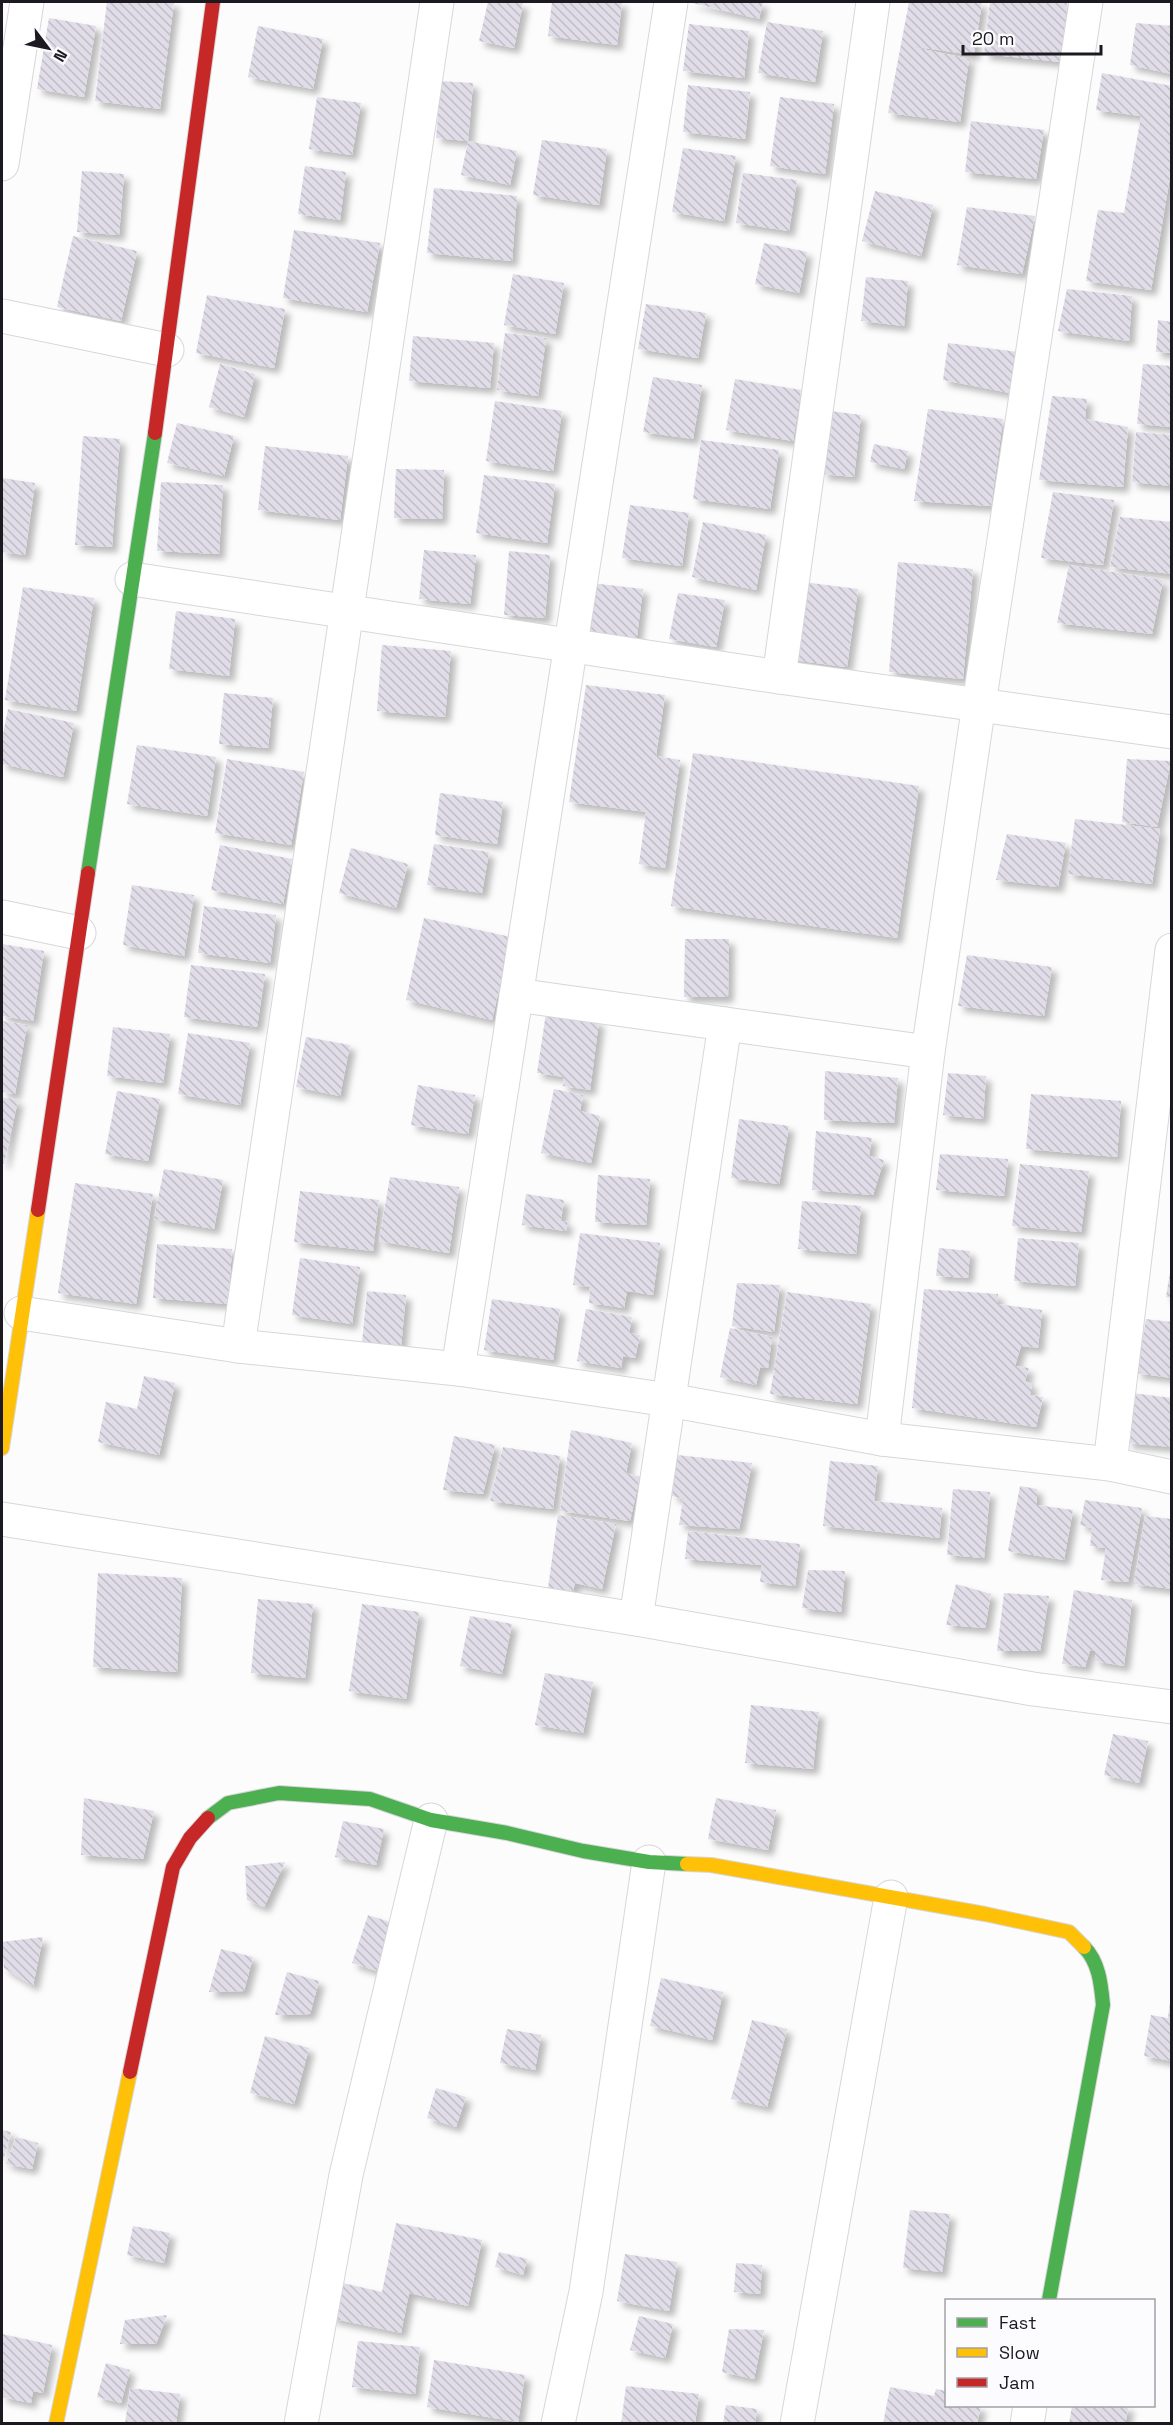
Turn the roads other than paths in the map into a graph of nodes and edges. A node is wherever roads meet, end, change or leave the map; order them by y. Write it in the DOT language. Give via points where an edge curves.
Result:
graph roads {
  1 [pos="27,2"];
  2 [pos="213,2"];
  3 [pos="437,2"];
  4 [pos="671,2"];
  5 [pos="873,2"];
  6 [pos="1086,2"];
  7 [pos="2,164"];
  8 [pos="2,316"];
  9 [pos="167,350"];
  10 [pos="132,579"];
  11 [pos="347,612"];
  12 [pos="572,646"];
  13 [pos="778,677"];
  14 [pos="979,705"];
  15 [pos="1172,732"];
  16 [pos="2,917"];
  17 [pos="79,933"];
  18 [pos="1172,950"];
  19 [pos="516,995"];
  20 [pos="725,1024"];
  21 [pos="928,1053"];
  22 [pos="21,1313"];
  23 [pos="238,1346"];
  24 [pos="458,1369"];
  25 [pos="669,1400"];
  26 [pos="882,1439"];
  27 [pos="2,1448"];
  28 [pos="1110,1464"];
  29 [pos="1172,1478"];
  30 [pos="2,1519"];
  31 [pos="636,1619"];
  32 [pos="1172,1707"];
  33 [pos="431,1820"];
  34 [pos="649,1862"];
  35 [pos="891,1897"];
  36 [pos="1049,2299"];
  37 [pos="1030,2407"];
  38 [pos="56,2424"];
  39 [pos="301,2424"];
  40 [pos="558,2424"];
  41 [pos="797,2424"];
  42 [pos="1027,2424"];
  1 -- 7 [label="street"];
  2 -- 9 [label="street"];
  3 -- 11 [label="street"];
  4 -- 12 [label="street"];
  5 -- 13 [label="street"];
  6 -- 14 [label="street"];
  8 -- 9 [label="street"];
  9 -- 10 [label="street"];
  10 -- 11 [label="street"];
  10 -- 17 [label="street"];
  11 -- 12 [label="street"];
  11 -- 23 [label="street"];
  12 -- 13 [label="street"];
  12 -- 19 [label="street"];
  13 -- 14 [label="street"];
  14 -- 15 [label="street"];
  14 -- 21 [label="street"];
  16 -- 17 [label="street"];
  17 -- 22 [label="street"];
  18 -- 28 [label="street"];
  19 -- 20 [label="street"];
  19 -- 24 [label="street"];
  20 -- 21 [label="street"];
  20 -- 25 [label="street"];
  21 -- 26 [label="street"];
  22 -- 23 [label="street"];
  22 -- 27 [label="street"];
  23 -- 24 [label="street"];
  24 -- 25 [label="street"];
  25 -- 26 [label="street"];
  25 -- 31 [label="street"];
  26 -- 28 [label="street"];
  28 -- 29 [label="street"];
  30 -- 31 [label="street"];
  31 -- 32 [label="street" via="1034,1689"];
  33 -- 34 [label="street"];
  33 -- 38 [label="street" via="370,1799 279,1793 228,1803 190,1838 173,1867"];
  33 -- 39 [label="street" via="346,2175"];
  34 -- 35 [label="street" via="711,1865"];
  34 -- 40 [label="street" via="586,2292"];
  35 -- 36 [label="street" via="1069,1932 1090,1953 1100,1976 1103,2005"];
  35 -- 41 [label="street"];
  37 -- 42 [label="street"];
}
